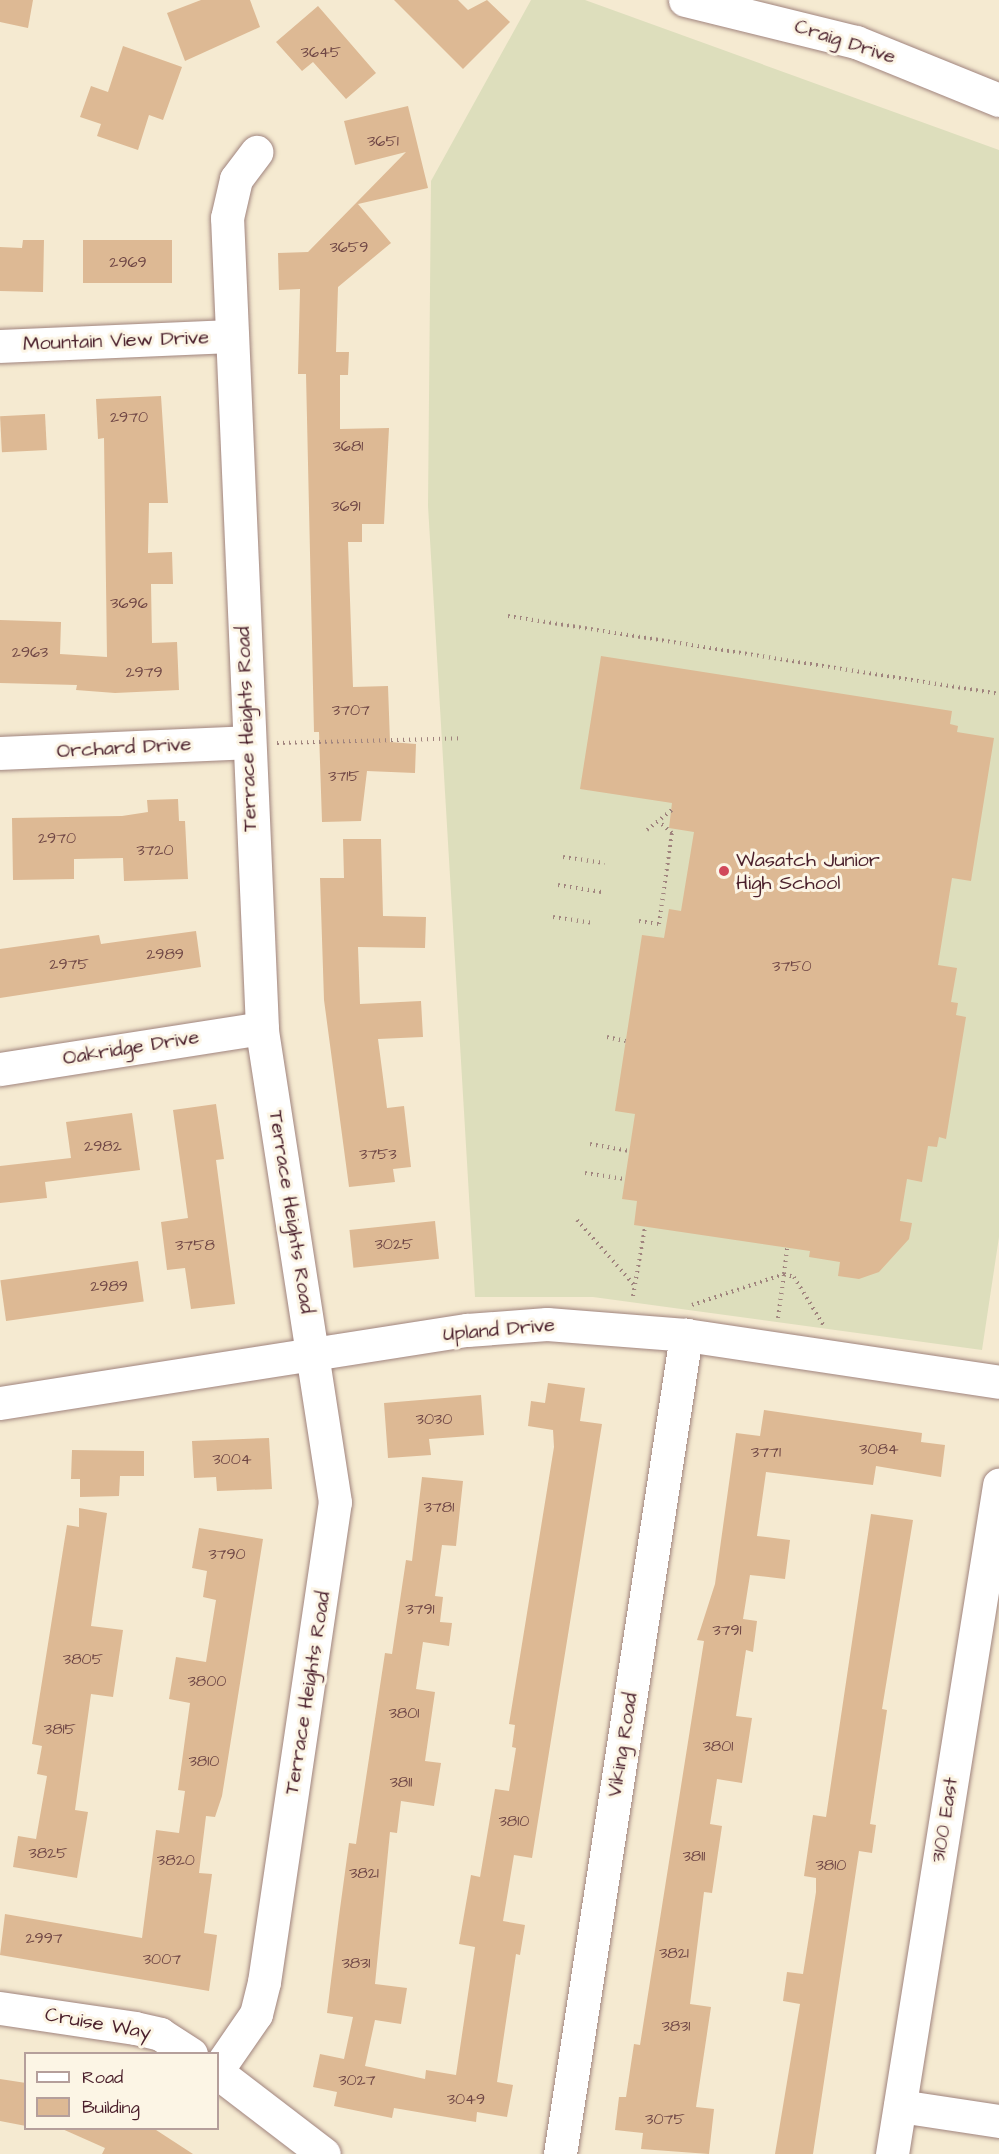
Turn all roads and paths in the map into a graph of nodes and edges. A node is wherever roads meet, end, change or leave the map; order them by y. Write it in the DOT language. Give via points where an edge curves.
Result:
graph roads {
  1 [pos="685,0"];
  2 [pos="779,10"];
  3 [pos="999,100"];
  4 [pos="256,152"];
  5 [pos="232,336"];
  6 [pos="0,346"];
  7 [pos="508,616"];
  8 [pos="999,694"];
  9 [pos="463,738"];
  10 [pos="258,743"];
  11 [pos="0,753"];
  12 [pos="672,810"];
  13 [pos="658,821"];
  14 [pos="647,830"];
  15 [pos="563,857"];
  16 [pos="605,863"];
  17 [pos="558,885"];
  18 [pos="601,892"];
  19 [pos="553,917"];
  20 [pos="639,921"];
  21 [pos="594,924"];
  22 [pos="262,1028"];
  23 [pos="607,1037"];
  24 [pos="626,1041"];
  25 [pos="0,1069"];
  26 [pos="590,1144"];
  27 [pos="629,1151"];
  28 [pos="585,1173"];
  29 [pos="625,1179"];
  30 [pos="577,1220"];
  31 [pos="645,1227"];
  32 [pos="787,1248"];
  33 [pos="784,1274"];
  34 [pos="635,1286"];
  35 [pos="633,1296"];
  36 [pos="777,1319"];
  37 [pos="688,1320"];
  38 [pos="824,1326"];
  39 [pos="314,1353"];
  40 [pos="999,1382"];
  41 [pos="0,1403"];
  42 [pos="999,1485"];
  43 [pos="0,2007"];
  44 [pos="188,2052"];
  45 [pos="219,2070"];
  46 [pos="219,2072"];
  47 [pos="900,2106"];
  48 [pos="999,2121"];
  49 [pos="324,2154"];
  50 [pos="560,2154"];
  51 [pos="892,2154"];
  1 -- 2 [label="street, Craig Drive"];
  2 -- 3 [label="street, Craig Drive"];
  4 -- 5 [label="street, Terrace Heights Road" via="236,179 227,218"];
  5 -- 6 [label="street, Mountain View Drive"];
  5 -- 10 [label="street, Terrace Heights Road"];
  7 -- 8 [label="path"];
  9 -- 10 [label="path"];
  10 -- 11 [label="street, Orchard Drive"];
  10 -- 22 [label="street, Terrace Heights Road"];
  12 -- 13 [label="path"];
  13 -- 14 [label="path"];
  13 -- 20 [label="path" via="672,833 660,924"];
  15 -- 16 [label="path"];
  17 -- 18 [label="path"];
  19 -- 21 [label="path"];
  22 -- 25 [label="street, Oakridge Drive"];
  22 -- 39 [label="street, Terrace Heights Road"];
  23 -- 24 [label="path"];
  26 -- 27 [label="path"];
  28 -- 29 [label="path"];
  30 -- 34 [label="path"];
  31 -- 34 [label="path"];
  32 -- 33 [label="path"];
  33 -- 36 [label="path"];
  33 -- 37 [label="path"];
  33 -- 38 [label="path" via="794,1277"];
  34 -- 35 [label="path"];
  37 -- 39 [label="street, Upland Drive" via="547,1324"];
  37 -- 40 [label="street, Upland Drive"];
  37 -- 50 [label="street, Viking Road"];
  39 -- 41 [label="street, Upland Drive"];
  39 -- 45 [label="street, Terrace Heights Road" via="332,1464 331,1538 264,1982 256,2014"];
  42 -- 47 [label="street, 3100 East"];
  43 -- 44 [label="street, Cruise Way" via="135,2028 160,2034"];
  46 -- 49 [label="street"];
  47 -- 48 [label="street"];
  47 -- 51 [label="street, 3100 East"];
}
